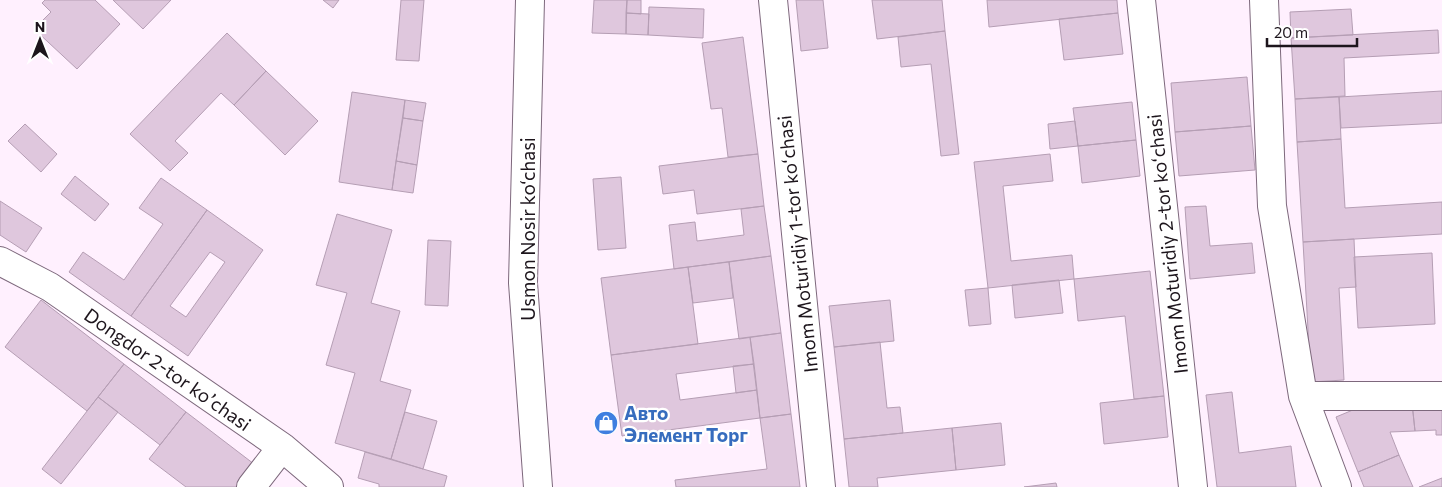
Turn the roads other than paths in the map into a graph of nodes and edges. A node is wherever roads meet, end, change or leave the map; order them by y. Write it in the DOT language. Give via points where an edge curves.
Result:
graph roads {
  1 [pos="530,0"];
  2 [pos="773,0"];
  3 [pos="1141,0"];
  4 [pos="1264,0"];
  5 [pos="0,261"];
  6 [pos="1302,396"];
  7 [pos="1442,396"];
  8 [pos="282,447"];
  9 [pos="252,487"];
  10 [pos="329,487"];
  11 [pos="538,487"];
  12 [pos="821,487"];
  13 [pos="1193,487"];
  14 [pos="1337,487"];
  1 -- 11 [label="street, Usmon Nosir ko‘chasi" via="523,283"];
  2 -- 12 [label="street, Imom Moturidiy 1-tor koʻchasi"];
  3 -- 13 [label="street, Imom Moturidiy 2-tor koʻchasi"];
  4 -- 6 [label="street" via="1272,206"];
  5 -- 8 [label="street, Dongdor 2-tor koʼchasi" via="50,287"];
  6 -- 7 [label="street"];
  6 -- 14 [label="street"];
  8 -- 9 [label="street"];
  8 -- 10 [label="street, Dongdor 2-tor koʼchasi"];
}
